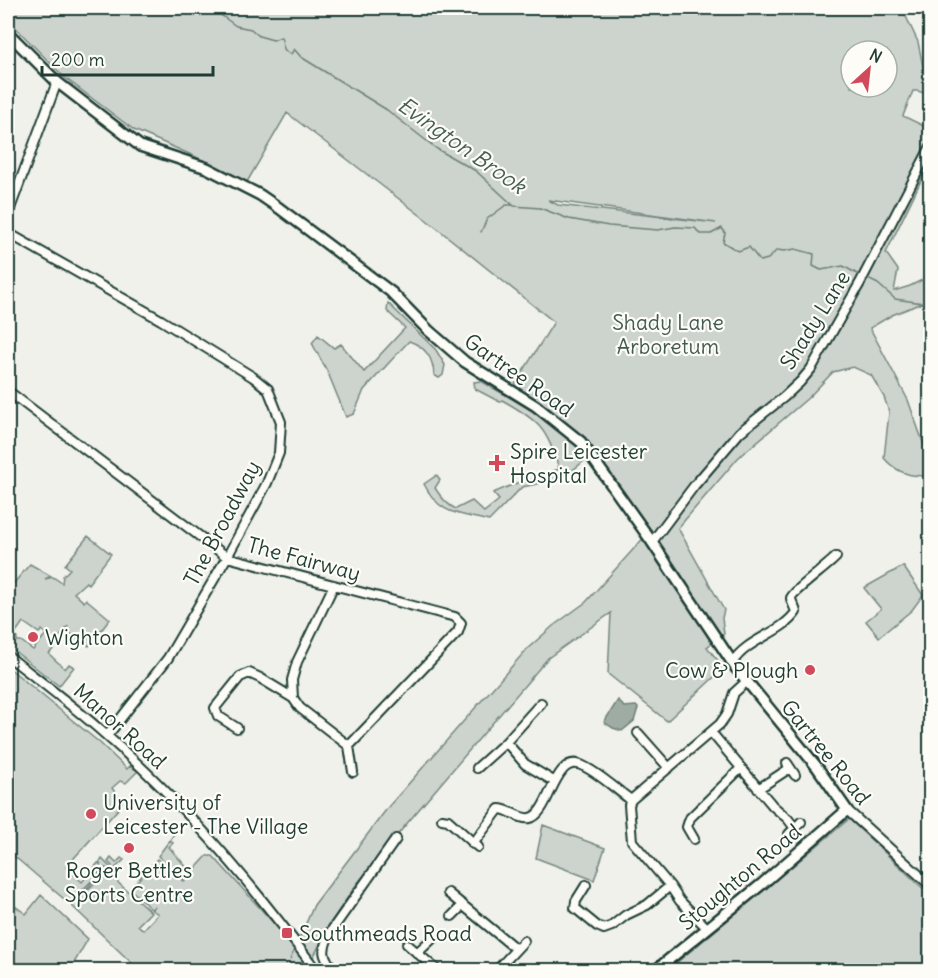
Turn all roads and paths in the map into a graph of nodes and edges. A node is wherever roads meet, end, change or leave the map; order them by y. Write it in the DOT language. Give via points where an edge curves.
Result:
graph roads {
  1 [pos="8,33"];
  2 [pos="57,82"];
  3 [pos="930,148"];
  4 [pos="8,214"];
  5 [pos="8,233"];
  6 [pos="8,391"];
  7 [pos="652,542"];
  8 [pos="227,557"];
  9 [pos="831,559"];
  10 [pos="334,585"];
  11 [pos="8,656"];
  12 [pos="732,663"];
  13 [pos="746,682"];
  14 [pos="293,698"];
  15 [pos="541,703"];
  16 [pos="237,728"];
  17 [pos="640,732"];
  18 [pos="711,732"];
  19 [pos="107,736"];
  20 [pos="506,741"];
  21 [pos="349,746"];
  22 [pos="477,768"];
  23 [pos="669,768"];
  24 [pos="741,768"];
  25 [pos="791,769"];
  26 [pos="353,772"];
  27 [pos="555,782"];
  28 [pos="758,789"];
  29 [pos="631,800"];
  30 [pos="847,810"];
  31 [pos="442,819"];
  32 [pos="789,834"];
  33 [pos="396,839"];
  34 [pos="694,839"];
  35 [pos="586,885"];
  36 [pos="930,885"];
  37 [pos="670,886"];
  38 [pos="448,893"];
  39 [pos="463,905"];
  40 [pos="452,916"];
  41 [pos="708,928"];
  42 [pos="432,939"];
  43 [pos="524,941"];
  44 [pos="407,944"];
  45 [pos="516,949"];
  46 [pos="417,953"];
  47 [pos="309,961"];
  48 [pos="304,970"];
  49 [pos="316,970"];
  50 [pos="333,970"];
  51 [pos="436,970"];
  52 [pos="497,970"];
  53 [pos="656,970"];
  1 -- 2 [label="main road, Gartree Road"];
  2 -- 4 [label="street"];
  2 -- 7 [label="main road, Gartree Road" via="140,146 207,168 260,195 391,292 465,362 536,406 581,441"];
  3 -- 7 [label="street, Shady Lane" via="860,284 805,375 740,432"];
  5 -- 8 [label="street, The Broadway" via="161,320 268,389 281,422 279,453"];
  6 -- 8 [label="street, The Fairway"];
  7 -- 12 [label="main road, Gartree Road"];
  8 -- 10 [label="street, The Fairway"];
  8 -- 19 [label="street, The Broadway" via="168,658"];
  9 -- 12 [label="street" via="794,592 791,600 795,614 747,647"];
  10 -- 14 [label="street" via="297,662"];
  10 -- 21 [label="street, The Fairway" via="455,617 461,623 458,632"];
  11 -- 19 [label="street, Manor Road"];
  12 -- 13 [label="main road, Gartree Road"];
  13 -- 18 [label="street" via="734,693 724,720"];
  13 -- 30 [label="main road, Gartree Road" via="817,767"];
  14 -- 16 [label="street" via="249,673 240,677 215,708 218,716"];
  14 -- 21 [label="street" via="300,708"];
  15 -- 20 [label="street"];
  17 -- 23 [label="street"];
  18 -- 23 [label="street"];
  18 -- 24 [label="street"];
  19 -- 47 [label="street, Manor Road" via="195,821"];
  20 -- 22 [label="street"];
  20 -- 27 [label="street" via="525,764"];
  21 -- 26 [label="street"];
  23 -- 29 [label="street"];
  24 -- 28 [label="street"];
  24 -- 34 [label="street" via="690,818 687,827"];
  25 -- 28 [label="street"];
  27 -- 29 [label="street" via="567,766 575,763"];
  27 -- 31 [label="street" via="535,816 524,818 499,809 476,845"];
  28 -- 32 [label="street" via="798,825"];
  29 -- 37 [label="street" via="632,841"];
  30 -- 36 [label="street, Gartree Road"];
  30 -- 41 [label="main road, Stoughton Road"];
  33 -- 50 [label="street" via="329,934 323,948"];
  35 -- 37 [label="street" via="575,908 604,929 647,905"];
  37 -- 41 [label="street" via="682,904"];
  38 -- 39 [label="street"];
  39 -- 40 [label="street"];
  39 -- 45 [label="street"];
  41 -- 53 [label="main road, Stoughton Road"];
  42 -- 46 [label="street"];
  43 -- 45 [label="street"];
  44 -- 46 [label="street"];
  45 -- 52 [label="street"];
  46 -- 51 [label="street"];
  47 -- 48 [label="street"];
  47 -- 49 [label="street, Manor Road"];
}
